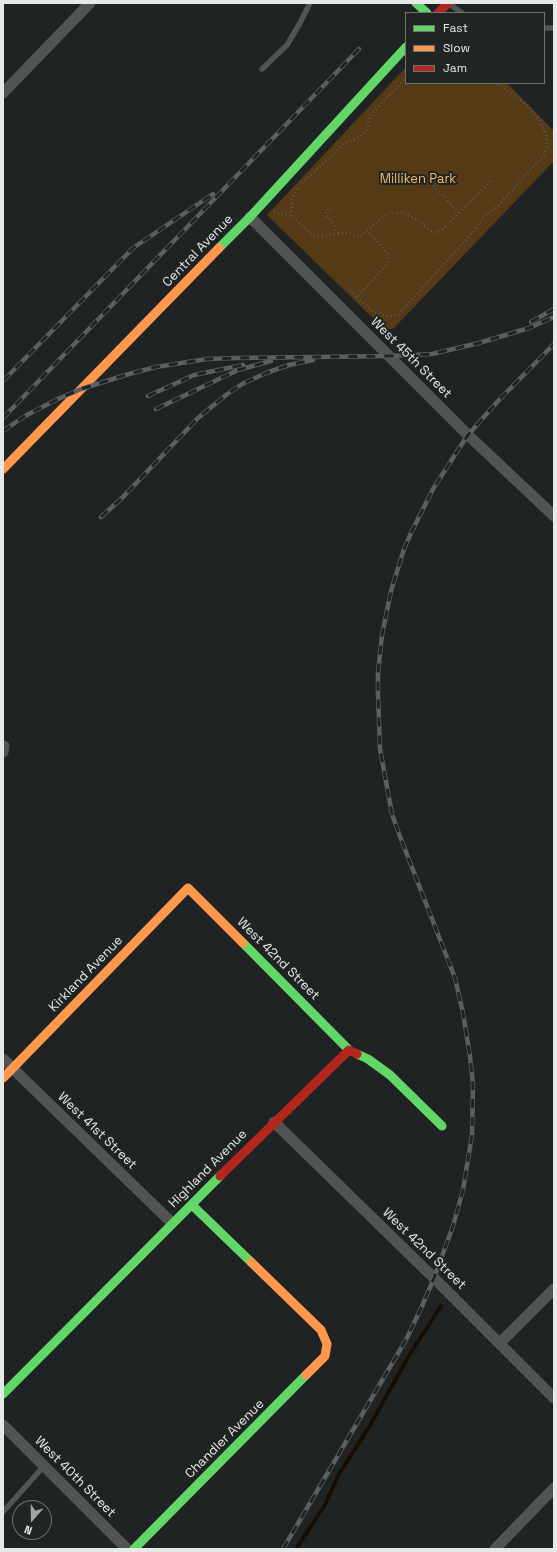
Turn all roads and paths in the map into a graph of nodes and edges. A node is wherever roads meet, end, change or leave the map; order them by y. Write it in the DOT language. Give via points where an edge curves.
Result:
graph roads {
  1 [pos="90,3"];
  2 [pos="310,3"];
  3 [pos="416,3"];
  4 [pos="448,3"];
  5 [pos="426,12"];
  6 [pos="439,12"];
  7 [pos="461,12"];
  8 [pos="405,48"];
  9 [pos="262,69"];
  10 [pos="405,79"];
  11 [pos="497,84"];
  12 [pos="3,93"];
  13 [pos="428,180"];
  14 [pos="492,180"];
  15 [pos="333,207"];
  16 [pos="258,208"];
  17 [pos="459,213"];
  18 [pos="291,216"];
  19 [pos="250,217"];
  20 [pos="367,230"];
  21 [pos="338,233"];
  22 [pos="350,290"];
  23 [pos="357,297"];
  24 [pos="3,469"];
  25 [pos="554,516"];
  26 [pos="188,888"];
  27 [pos="349,1050"];
  28 [pos="3,1059"];
  29 [pos="12,1069"];
  30 [pos="3,1078"];
  31 [pos="274,1122"];
  32 [pos="442,1126"];
  33 [pos="192,1205"];
  34 [pos="172,1223"];
  35 [pos="554,1289"];
  36 [pos="500,1343"];
  37 [pos="3,1394"];
  38 [pos="554,1398"];
  39 [pos="3,1425"];
  40 [pos="44,1466"];
  41 [pos="554,1488"];
  42 [pos="3,1512"];
  43 [pos="127,1549"];
  44 [pos="134,1549"];
  45 [pos="495,1549"];
  1 -- 12 [label="street"];
  2 -- 9 [label="lane" via="287,44"];
  3 -- 5 [label="street"];
  4 -- 6 [label="street"];
  4 -- 7 [label="lane"];
  8 -- 16 [label="street, Central Avenue"];
  10 -- 18 [label="path" via="370,115 368,128 364,133 344,143 299,186 292,199"];
  11 -- 23 [label="path" via="527,105 540,121 546,135 547,146 544,155 497,207 483,217 474,231 399,314 381,315 372,311"];
  13 -- 17 [label="path"];
  14 -- 17 [label="path"];
  15 -- 21 [label="path" via="326,211 326,215"];
  16 -- 18 [label="path"];
  16 -- 19 [label="street, Central Avenue"];
  17 -- 20 [label="path" via="446,227 436,232 401,212 387,214"];
  18 -- 21 [label="path" via="314,236"];
  19 -- 24 [label="street, Central Avenue"];
  19 -- 25 [label="street, West 45th Street" via="468,436"];
  20 -- 21 [label="path" via="359,238 352,232"];
  20 -- 23 [label="path" via="388,254 388,258 385,267"];
  22 -- 23 [label="path"];
  26 -- 27 [label="street, West 42nd Street"];
  26 -- 29 [label="street, Kirkland Avenue"];
  27 -- 31 [label="street, Highland Avenue"];
  27 -- 32 [label="street" via="368,1058 390,1074"];
  28 -- 29 [label="street, West 41st Street"];
  29 -- 30 [label="street, Kirkland Avenue"];
  29 -- 34 [label="street, West 41st Street"];
  31 -- 33 [label="street, Highland Avenue"];
  31 -- 36 [label="street, West 42nd Street"];
  33 -- 34 [label="street, Highland Avenue"];
  33 -- 44 [label="street, Chandler Avenue" via="321,1330 327,1344 325,1356"];
  34 -- 37 [label="street, Highland Avenue"];
  35 -- 36 [label="street"];
  36 -- 38 [label="street, West 42nd Street"];
  39 -- 40 [label="street, West 40th Street"];
  40 -- 42 [label="lane"];
  40 -- 43 [label="street, West 40th Street"];
  41 -- 45 [label="street"];
}
